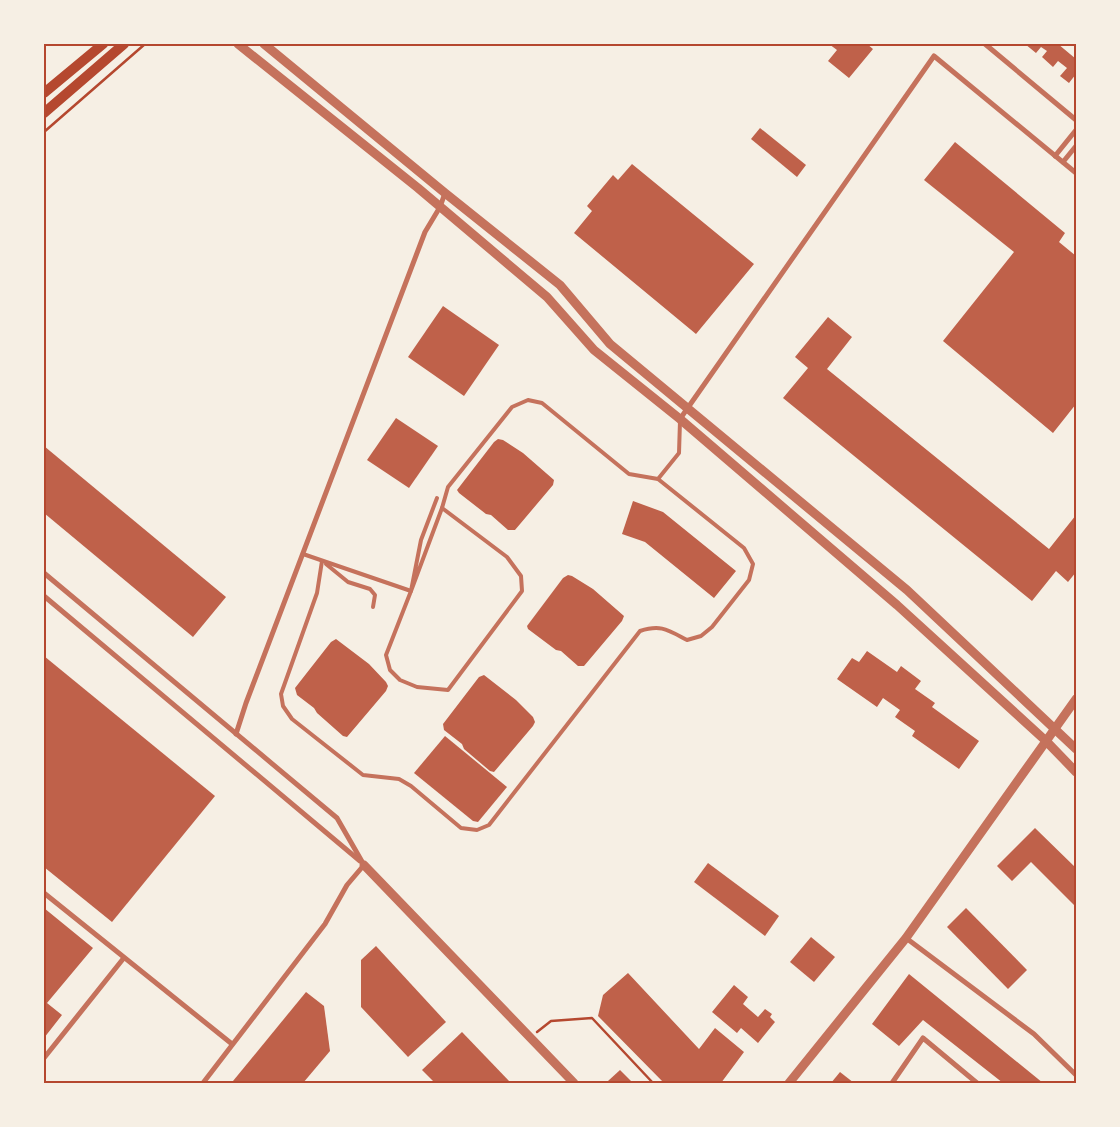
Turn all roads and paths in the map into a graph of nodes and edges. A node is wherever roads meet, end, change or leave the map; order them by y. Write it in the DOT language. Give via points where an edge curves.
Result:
graph roads {
  1 [pos="103,44"];
  2 [pos="124,44"];
  3 [pos="145,44"];
  4 [pos="238,44"];
  5 [pos="264,44"];
  6 [pos="985,44"];
  7 [pos="44,93"];
  8 [pos="44,113"];
  9 [pos="1076,120"];
  10 [pos="1076,130"];
  11 [pos="44,132"];
  12 [pos="1076,146"];
  13 [pos="1055,156"];
  14 [pos="1063,162"];
  15 [pos="1076,173"];
  16 [pos="445,193"];
  17 [pos="440,207"];
  18 [pos="688,409"];
  19 [pos="680,419"];
  20 [pos="658,479"];
  21 [pos="437,498"];
  22 [pos="442,508"];
  23 [pos="302,554"];
  24 [pos="322,561"];
  25 [pos="44,573"];
  26 [pos="410,592"];
  27 [pos="44,596"];
  28 [pos="373,607"];
  29 [pos="1076,699"];
  30 [pos="1055,727"];
  31 [pos="236,734"];
  32 [pos="1046,741"];
  33 [pos="1076,749"];
  34 [pos="1076,772"];
  35 [pos="364,865"];
  36 [pos="44,893"];
  37 [pos="906,938"];
  38 [pos="124,958"];
  39 [pos="530,1037"];
  40 [pos="232,1044"];
  41 [pos="44,1058"];
  42 [pos="1076,1075"];
  43 [pos="203,1083"];
  44 [pos="574,1083"];
  45 [pos="653,1083"];
  46 [pos="789,1083"];
  47 [pos="892,1083"];
  48 [pos="977,1083"];
  1 -- 7 [label="main road"];
  2 -- 8 [label="main road"];
  3 -- 11 [label="path"];
  4 -- 17 [label="street"];
  5 -- 16 [label="street"];
  6 -- 9 [label="street"];
  10 -- 13 [label="street"];
  12 -- 14 [label="street"];
  13 -- 14 [label="street"];
  13 -- 18 [label="street" via="934,56"];
  14 -- 15 [label="street"];
  16 -- 17 [label="street"];
  16 -- 18 [label="street" via="560,285 610,344"];
  17 -- 19 [label="street" via="548,297 594,350"];
  17 -- 23 [label="street" via="425,232"];
  18 -- 19 [label="street"];
  18 -- 30 [label="street" via="907,590"];
  19 -- 20 [label="lane" via="679,453"];
  19 -- 32 [label="street" via="897,605"];
  20 -- 22 [label="lane" via="629,474 542,403 528,400 512,407 506,414 448,488"];
  20 -- 24 [label="lane" via="744,548 752,564 749,580 712,627 700,636 687,640 666,629 652,627 640,631 490,825 477,830 461,828 399,779 363,775 292,718 283,706 281,694 318,593"];
  21 -- 26 [label="lane" via="421,540"];
  22 -- 26 [label="lane"];
  22 -- 26 [label="lane" via="508,557 521,576 522,591 448,690 417,687 400,680 390,670 386,655"];
  23 -- 24 [label="lane"];
  23 -- 31 [label="street"];
  24 -- 26 [label="lane"];
  24 -- 28 [label="lane" via="348,582 370,590 375,595"];
  25 -- 31 [label="street"];
  27 -- 35 [label="street"];
  29 -- 30 [label="street"];
  30 -- 32 [label="street"];
  30 -- 33 [label="street"];
  31 -- 35 [label="street" via="337,818"];
  32 -- 34 [label="street"];
  32 -- 37 [label="street"];
  35 -- 39 [label="street"];
  35 -- 40 [label="street" via="347,885 325,924"];
  36 -- 38 [label="street"];
  37 -- 42 [label="street" via="1034,1034"];
  37 -- 46 [label="street"];
  38 -- 40 [label="street"];
  38 -- 41 [label="street"];
  39 -- 44 [label="street"];
  39 -- 45 [label="path" via="551,1021 592,1018"];
  40 -- 43 [label="street"];
  47 -- 48 [label="street" via="922,1038"];
}
